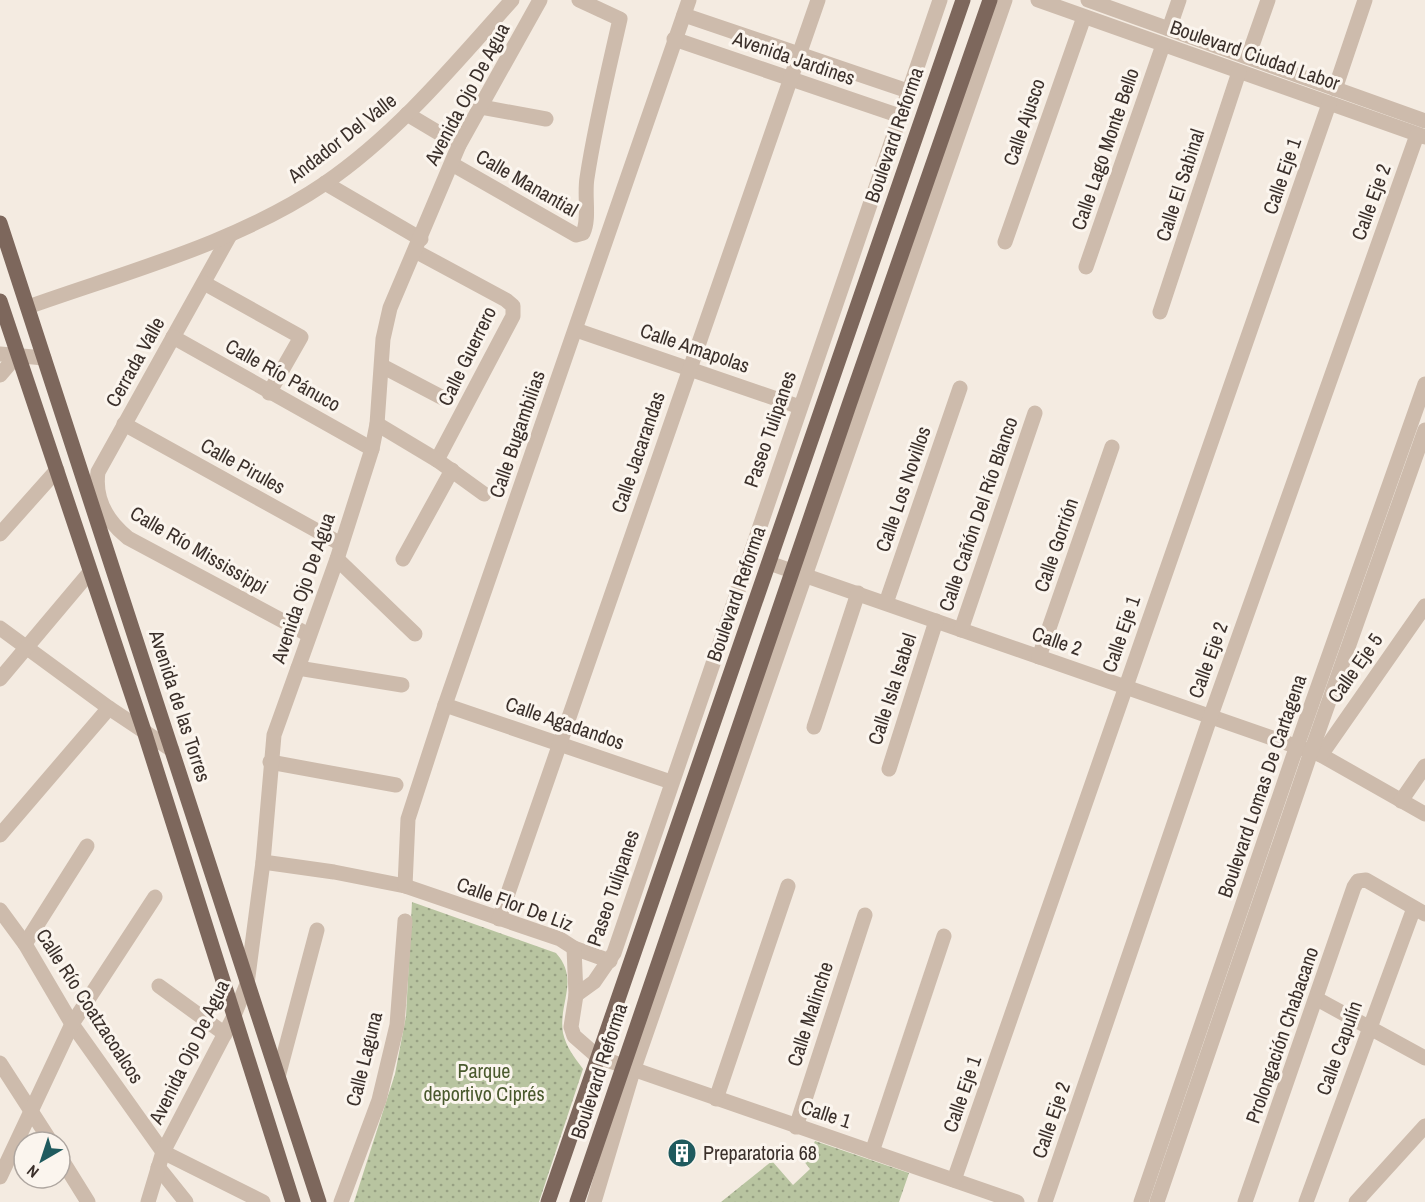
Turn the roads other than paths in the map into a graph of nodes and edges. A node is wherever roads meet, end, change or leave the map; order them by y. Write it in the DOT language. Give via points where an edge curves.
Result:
graph roads {
  1 [pos="512,0"];
  2 [pos="540,0"];
  3 [pos="579,0"];
  4 [pos="689,0"];
  5 [pos="818,0"];
  6 [pos="940,0"];
  7 [pos="963,0"];
  8 [pos="990,0"];
  9 [pos="1005,0"];
  10 [pos="1038,0"];
  11 [pos="1090,0"];
  12 [pos="1179,0"];
  13 [pos="1268,0"];
  14 [pos="1365,0"];
  15 [pos="684,15"];
  16 [pos="1084,17"];
  17 [pos="1170,29"];
  18 [pos="674,39"];
  19 [pos="1163,45"];
  20 [pos="800,54"];
  21 [pos="1248,57"];
  22 [pos="1239,72"];
  23 [pos="790,79"];
  24 [pos="1335,89"];
  25 [pos="908,91"];
  26 [pos="1329,104"];
  27 [pos="481,107"];
  28 [pos="407,114"];
  29 [pos="900,116"];
  30 [pos="546,119"];
  31 [pos="1423,125"];
  32 [pos="459,144"];
  33 [pos="452,164"];
  34 [pos="325,183"];
  35 [pos="0,223"];
  36 [pos="230,235"];
  37 [pos="1005,242"];
  38 [pos="418,245"];
  39 [pos="1086,267"];
  40 [pos="204,283"];
  41 [pos="0,301"];
  42 [pos="28,307"];
  43 [pos="1160,312"];
  44 [pos="576,330"];
  45 [pos="173,337"];
  46 [pos="0,354"];
  47 [pos="18,354"];
  48 [pos="44,358"];
  49 [pos="382,366"];
  50 [pos="689,368"];
  51 [pos="0,375"];
  52 [pos="1425,384"];
  53 [pos="960,388"];
  54 [pos="269,393"];
  55 [pos="443,398"];
  56 [pos="800,407"];
  57 [pos="1035,413"];
  58 [pos="124,424"];
  59 [pos="377,424"];
  60 [pos="1425,430"];
  61 [pos="1112,447"];
  62 [pos="372,449"];
  63 [pos="438,460"];
  64 [pos="57,470"];
  65 [pos="452,470"];
  66 [pos="484,494"];
  67 [pos="105,513"];
  68 [pos="0,534"];
  69 [pos="339,552"];
  70 [pos="403,559"];
  71 [pos="769,563"];
  72 [pos="90,572"];
  73 [pos="798,573"];
  74 [pos="858,593"];
  75 [pos="886,603"];
  76 [pos="1425,606"];
  77 [pos="936,621"];
  78 [pos="0,628"];
  79 [pos="961,630"];
  80 [pos="415,634"];
  81 [pos="309,635"];
  82 [pos="27,647"];
  83 [pos="1039,657"];
  84 [pos="298,668"];
  85 [pos="0,680"];
  86 [pos="402,685"];
  87 [pos="1125,687"];
  88 [pos="445,705"];
  89 [pos="108,708"];
  90 [pos="1210,718"];
  91 [pos="814,728"];
  92 [pos="145,734"];
  93 [pos="559,743"];
  94 [pos="172,750"];
  95 [pos="1309,752"];
  96 [pos="270,762"];
  97 [pos="1425,766"];
  98 [pos="889,769"];
  99 [pos="671,782"];
  100 [pos="396,784"];
  101 [pos="1401,801"];
  102 [pos="1425,814"];
  103 [pos="0,836"];
  104 [pos="87,846"];
  105 [pos="263,862"];
  106 [pos="405,886"];
  107 [pos="788,886"];
  108 [pos="155,897"];
  109 [pos="0,910"];
  110 [pos="1420,911"];
  111 [pos="865,915"];
  112 [pos="499,919"];
  113 [pos="405,921"];
  114 [pos="317,930"];
  115 [pos="944,936"];
  116 [pos="25,944"];
  117 [pos="574,948"];
  118 [pos="610,961"];
  119 [pos="247,984"];
  120 [pos="159,986"];
  121 [pos="576,995"];
  122 [pos="1317,999"];
  123 [pos="1213,1016"];
  124 [pos="233,1018"];
  125 [pos="72,1024"];
  126 [pos="1369,1025"];
  127 [pos="225,1034"];
  128 [pos="1424,1052"];
  129 [pos="598,1057"];
  130 [pos="0,1063"];
  131 [pos="627,1069"];
  132 [pos="278,1077"];
  133 [pos="716,1100"];
  134 [pos="30,1110"];
  135 [pos="1425,1126"];
  136 [pos="796,1127"];
  137 [pos="43,1130"];
  138 [pos="872,1152"];
  139 [pos="161,1160"];
  140 [pos="72,1176"];
  141 [pos="0,1177"];
  142 [pos="954,1180"];
  143 [pos="88,1202"];
  144 [pos="148,1202"];
  145 [pos="186,1202"];
  146 [pos="261,1202"];
  147 [pos="293,1202"];
  148 [pos="319,1202"];
  149 [pos="341,1202"];
  150 [pos="548,1202"];
  151 [pos="577,1202"];
  152 [pos="594,1202"];
  153 [pos="1017,1202"];
  154 [pos="1045,1202"];
  155 [pos="1141,1202"];
  156 [pos="1157,1202"];
  157 [pos="1245,1202"];
  158 [pos="1306,1202"];
  159 [pos="1356,1202"];
  1 -- 28 [label="street, Andador Del Valle"];
  2 -- 27 [label="street, Avenida Ojo De Agua"];
  3 -- 33 [label="street, Calle Manantial" via="620,19 594,130 583,233 576,235"];
  4 -- 15 [label="street, Calle Bugambilias"];
  5 -- 20 [label="street, Calle Jacarandas"];
  6 -- 25 [label="street, Paseo Tulipanes"];
  7 -- 71 [label="main road, Boulevard Reforma"];
  8 -- 73 [label="main road, Boulevard Reforma"];
  9 -- 73 [label="street"];
  10 -- 16 [label="street, Boulevard Ciudad Labor"];
  11 -- 17 [label="street, Boulevard Ciudad Labor"];
  12 -- 17 [label="street"];
  13 -- 21 [label="street"];
  14 -- 24 [label="street"];
  15 -- 18 [label="street, Calle Bugambilias"];
  15 -- 20 [label="street, Avenida Jardines"];
  16 -- 19 [label="street, Boulevard Ciudad Labor"];
  16 -- 37 [label="street, Calle Ajusco"];
  17 -- 21 [label="street, Boulevard Ciudad Labor"];
  18 -- 23 [label="street, Avenida Jardines"];
  18 -- 44 [label="street, Calle Bugambilias"];
  19 -- 22 [label="street, Boulevard Ciudad Labor"];
  19 -- 39 [label="street, Calle Lago Monte Bello"];
  20 -- 23 [label="street, Calle Jacarandas"];
  20 -- 25 [label="street, Avenida Jardines"];
  21 -- 24 [label="street, Boulevard Ciudad Labor"];
  22 -- 26 [label="street, Boulevard Ciudad Labor"];
  22 -- 43 [label="street, Calle El Sabinal"];
  23 -- 29 [label="street, Avenida Jardines"];
  23 -- 50 [label="street, Calle Jacarandas"];
  24 -- 31 [label="street, Boulevard Ciudad Labor"];
  25 -- 29 [label="street, Paseo Tulipanes"];
  26 -- 31 [label="street, Boulevard Ciudad Labor"];
  26 -- 87 [label="street, Calle Eje 1"];
  27 -- 30 [label="street"];
  27 -- 32 [label="street, Avenida Ojo De Agua"];
  28 -- 32 [label="street, Calle Manantial"];
  28 -- 34 [label="street, Andador Del Valle"];
  29 -- 56 [label="street, Paseo Tulipanes"];
  31 -- 90 [label="street, Calle Eje 2"];
  32 -- 33 [label="street, Avenida Ojo De Agua"];
  33 -- 38 [label="street, Avenida Ojo De Agua"];
  34 -- 36 [label="street, Andador Del Valle" via="271,216"];
  34 -- 38 [label="street"];
  35 -- 42 [label="main road, Avenida de las Torres"];
  36 -- 40 [label="street, Cerrada Valle"];
  36 -- 42 [label="street, Andador Del Valle"];
  38 -- 49 [label="street, Avenida Ojo De Agua" via="390,308"];
  38 -- 63 [label="street, Calle Guerrero" via="513,306 513,316"];
  40 -- 45 [label="street, Cerrada Valle"];
  40 -- 54 [label="street" via="301,337"];
  41 -- 47 [label="main road"];
  42 -- 48 [label="main road, Avenida de las Torres"];
  44 -- 50 [label="street, Calle Amapolas"];
  44 -- 88 [label="street, Calle Bugambilias"];
  45 -- 54 [label="street, Calle Río Pánuco"];
  45 -- 58 [label="street, Cerrada Valle"];
  46 -- 47 [label="street"];
  47 -- 48 [label="street"];
  47 -- 51 [label="street"];
  47 -- 64 [label="main road"];
  48 -- 94 [label="main road, Avenida de las Torres"];
  49 -- 55 [label="street"];
  49 -- 59 [label="street, Avenida Ojo De Agua"];
  50 -- 56 [label="street, Calle Amapolas"];
  50 -- 93 [label="street, Calle Jacarandas"];
  52 -- 95 [label="street, Boulevard Lomas De Cartagena"];
  53 -- 75 [label="street, Calle Los Novillos"];
  54 -- 62 [label="street, Calle Río Pánuco"];
  56 -- 99 [label="street, Paseo Tulipanes"];
  57 -- 79 [label="street, Calle Cañón Del Río Blanco"];
  58 -- 67 [label="street, Cerrada Valle" via="98,472 96,484"];
  58 -- 69 [label="street, Calle Pirules"];
  59 -- 62 [label="street, Avenida Ojo De Agua"];
  59 -- 63 [label="street"];
  60 -- 95 [label="street, Boulevard Lomas De Cartagena"];
  61 -- 83 [label="street, Calle Gorrión"];
  62 -- 69 [label="street, Avenida Ojo De Agua"];
  63 -- 65 [label="street"];
  64 -- 68 [label="street"];
  64 -- 72 [label="main road"];
  65 -- 66 [label="street"];
  65 -- 70 [label="street"];
  67 -- 81 [label="street, Calle Río Mississippi" via="128,538"];
  69 -- 80 [label="street, Calle Pirules"];
  69 -- 81 [label="street, Avenida Ojo De Agua"];
  71 -- 73 [label="street, Calle 2"];
  71 -- 129 [label="main road, Boulevard Reforma"];
  72 -- 82 [label="street"];
  72 -- 92 [label="main road"];
  73 -- 74 [label="street, Calle 2"];
  73 -- 131 [label="main road, Boulevard Reforma"];
  74 -- 75 [label="street, Calle 2"];
  74 -- 91 [label="street"];
  75 -- 77 [label="street, Calle 2"];
  76 -- 95 [label="street, Calle Eje 5"];
  77 -- 79 [label="street, Calle 2"];
  77 -- 98 [label="street, Calle Isla Isabel"];
  78 -- 82 [label="street"];
  79 -- 83 [label="street, Calle 2"];
  81 -- 84 [label="street, Avenida Ojo De Agua"];
  82 -- 85 [label="street"];
  82 -- 89 [label="street"];
  83 -- 87 [label="street, Calle 2"];
  84 -- 86 [label="street"];
  84 -- 96 [label="street, Avenida Ojo De Agua" via="280,712"];
  87 -- 90 [label="street, Calle 2"];
  87 -- 142 [label="street, Calle Eje 1"];
  88 -- 93 [label="street, Calle Agadandos"];
  88 -- 106 [label="street, Calle Bugambilias" via="408,819"];
  89 -- 92 [label="street"];
  89 -- 103 [label="street"];
  90 -- 95 [label="street, Calle 2"];
  90 -- 154 [label="street, Calle Eje 2"];
  92 -- 94 [label="street"];
  92 -- 124 [label="main road"];
  93 -- 99 [label="street, Calle Agadandos"];
  93 -- 112 [label="street, Calle Jacarandas"];
  94 -- 119 [label="main road, Avenida de las Torres"];
  95 -- 101 [label="street, Calle 2"];
  95 -- 123 [label="street, Boulevard Lomas De Cartagena"];
  96 -- 100 [label="street"];
  96 -- 105 [label="street, Avenida Ojo De Agua"];
  97 -- 101 [label="street"];
  99 -- 118 [label="street, Paseo Tulipanes"];
  101 -- 102 [label="street, Calle 2"];
  104 -- 116 [label="street"];
  105 -- 106 [label="street, Calle Flor De Liz"];
  105 -- 119 [label="street, Avenida Ojo De Agua"];
  106 -- 112 [label="street, Calle Flor De Liz"];
  107 -- 133 [label="street"];
  108 -- 125 [label="street"];
  109 -- 116 [label="street, Calle Río Coatzacoalcos"];
  110 -- 122 [label="street, Prolongación Chabacano" via="1366,880 1358,881"];
  110 -- 126 [label="street, Calle Capulín"];
  111 -- 136 [label="street, Calle Malinche"];
  112 -- 117 [label="street, Calle Flor De Liz" via="560,939"];
  113 -- 149 [label="street, Calle Laguna" via="397,1025 379,1100"];
  114 -- 132 [label="street"];
  115 -- 138 [label="street"];
  116 -- 125 [label="street, Calle Río Coatzacoalcos"];
  117 -- 118 [label="street, Calle Flor De Liz"];
  117 -- 121 [label="street"];
  118 -- 121 [label="street, Paseo Tulipanes" via="594,982"];
  119 -- 124 [label="street, Avenida Ojo De Agua"];
  119 -- 132 [label="main road, Avenida de las Torres"];
  120 -- 127 [label="street"];
  121 -- 129 [label="street, Calle 1" via="574,1036"];
  122 -- 126 [label="street"];
  122 -- 157 [label="street, Prolongación Chabacano"];
  123 -- 155 [label="street, Boulevard Lomas De Cartagena"];
  123 -- 156 [label="street, Boulevard Lomas De Cartagena"];
  124 -- 127 [label="street, Avenida Ojo De Agua"];
  124 -- 147 [label="main road"];
  125 -- 134 [label="street"];
  125 -- 139 [label="street, Calle Río Coatzacoalcos"];
  126 -- 128 [label="street"];
  126 -- 158 [label="street, Calle Capulín"];
  127 -- 139 [label="street, Avenida Ojo De Agua"];
  129 -- 131 [label="street, Calle 1"];
  129 -- 150 [label="main road, Boulevard Reforma"];
  130 -- 134 [label="street"];
  131 -- 133 [label="street, Calle 1"];
  131 -- 151 [label="main road, Boulevard Reforma"];
  131 -- 152 [label="street"];
  132 -- 148 [label="main road, Avenida de las Torres"];
  133 -- 136 [label="street, Calle 1"];
  134 -- 137 [label="street"];
  134 -- 141 [label="street"];
  135 -- 159 [label="street"];
  136 -- 138 [label="street, Calle 1"];
  138 -- 142 [label="street, Calle 1"];
  139 -- 144 [label="street, Avenida Ojo De Agua"];
  139 -- 145 [label="street"];
  139 -- 146 [label="street, Calle Río Coatzacoalcos"];
  140 -- 143 [label="street"];
  142 -- 153 [label="street, Calle 1"];
}
